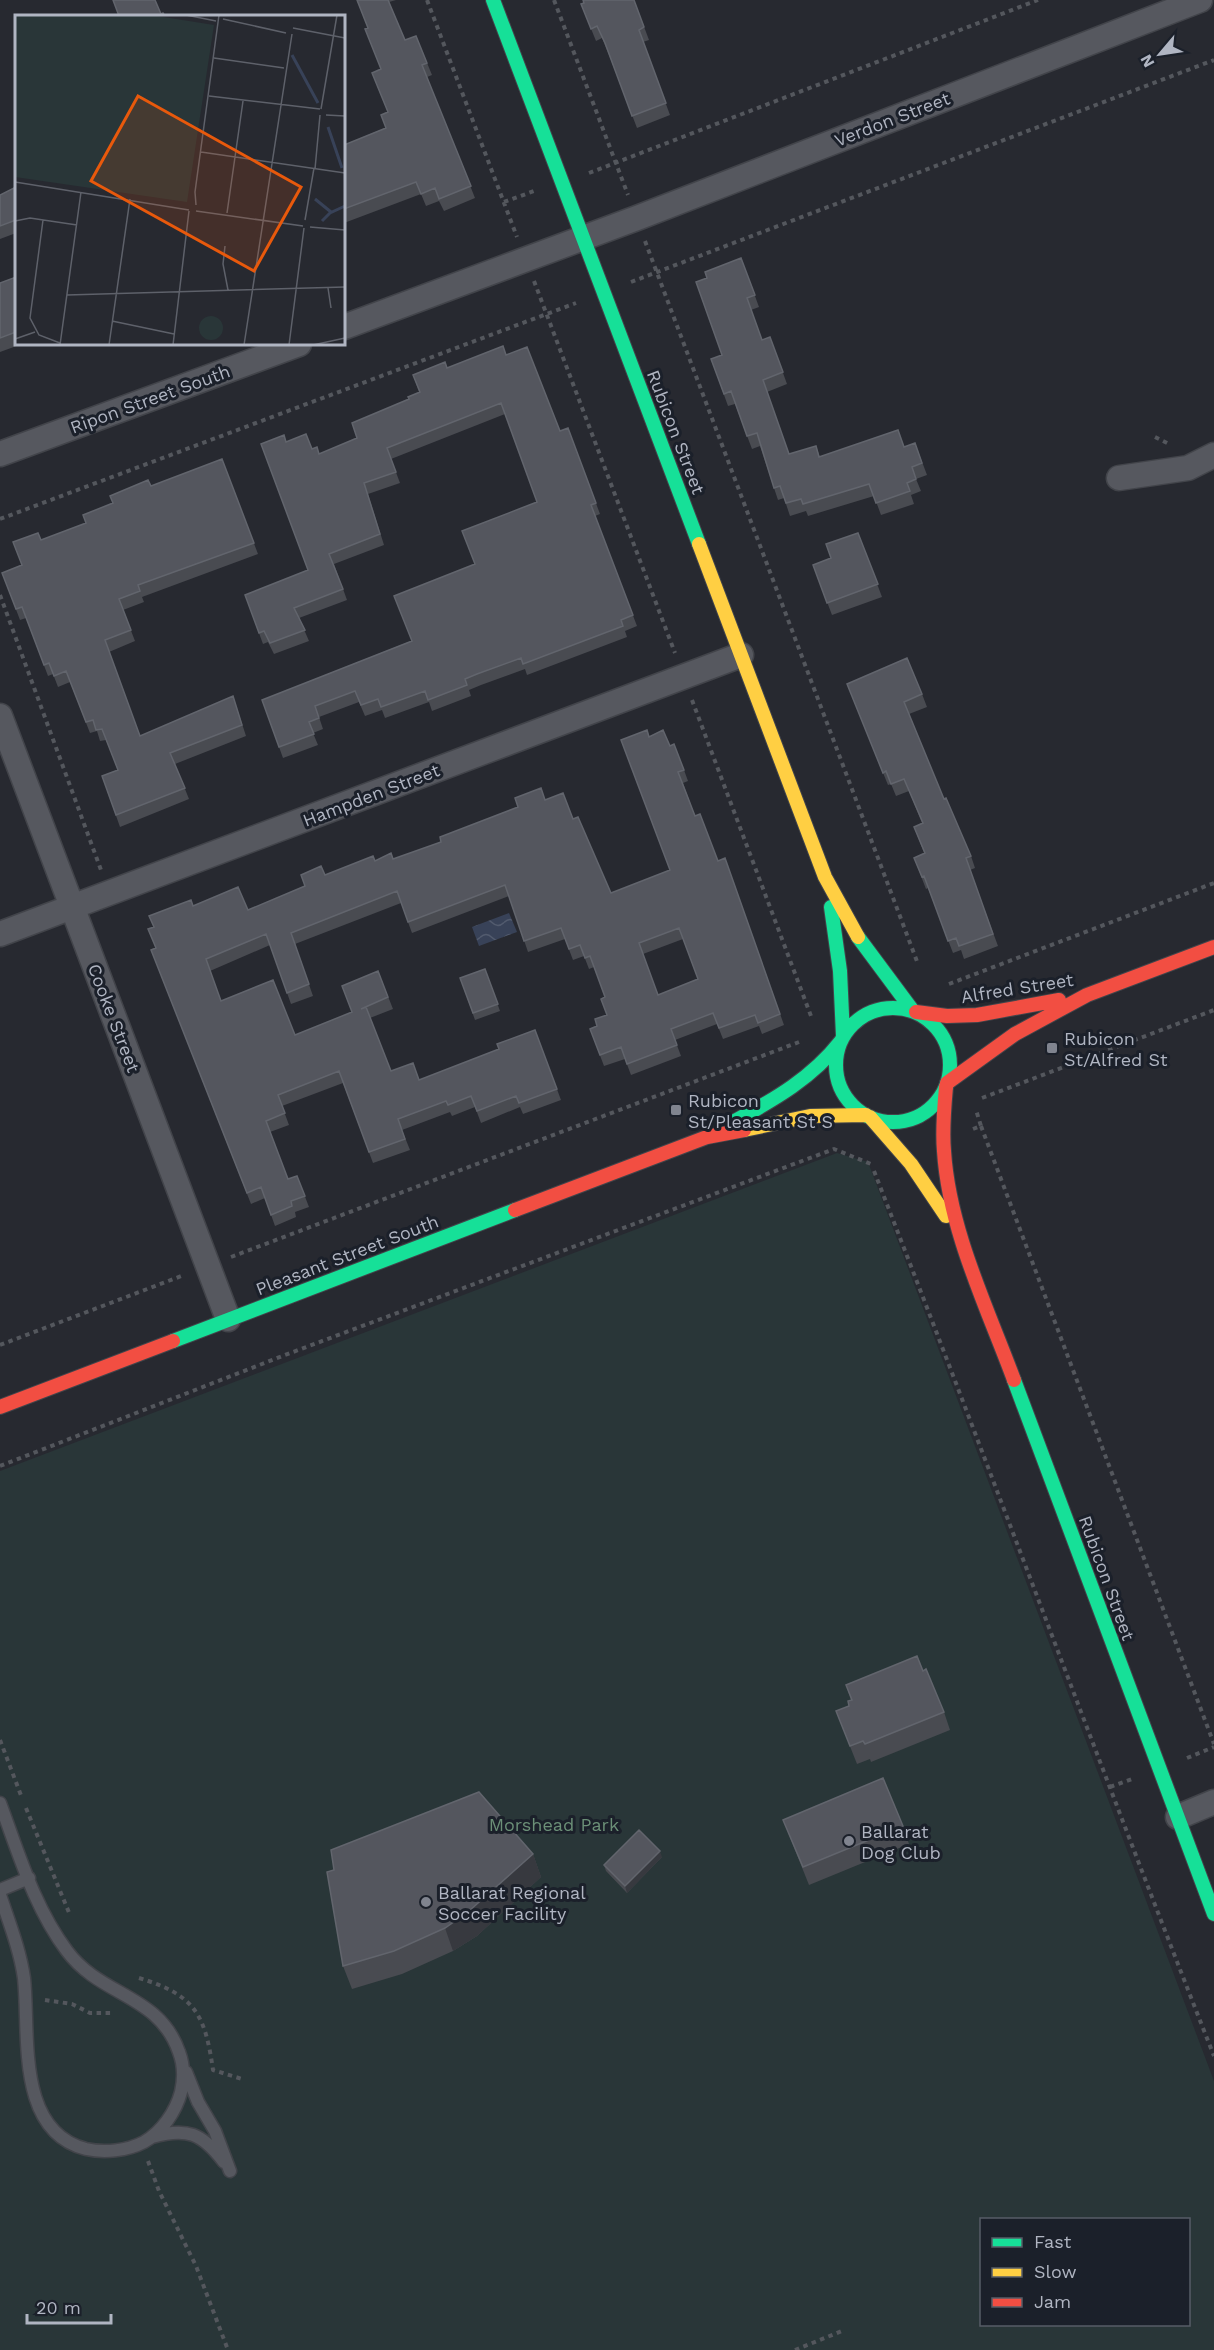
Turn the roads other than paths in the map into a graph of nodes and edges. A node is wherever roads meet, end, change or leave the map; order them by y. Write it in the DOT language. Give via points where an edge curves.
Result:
graph roads {
  1 [pos="493,0"];
  2 [pos="1200,0"];
  3 [pos="583,238"];
  4 [pos="345,327"];
  5 [pos="296,345"];
  6 [pos="0,454"];
  7 [pos="1214,454"];
  8 [pos="1119,478"];
  9 [pos="741,655"];
  10 [pos="0,716"];
  11 [pos="825,877"];
  12 [pos="72,907"];
  13 [pos="0,934"];
  14 [pos="1214,947"];
  15 [pos="1087,995"];
  16 [pos="914,1011"];
  17 [pos="842,1038"];
  18 [pos="946,1085"];
  19 [pos="868,1116"];
  20 [pos="707,1137"];
  21 [pos="967,1254"];
  22 [pos="228,1320"];
  23 [pos="0,1407"];
  24 [pos="1214,1802"];
  25 [pos="0,1803"];
  26 [pos="1178,1817"];
  27 [pos="28,1878"];
  28 [pos="0,1890"];
  29 [pos="0,1895"];
  30 [pos="1214,1914"];
  31 [pos="181,2056"];
  32 [pos="146,2140"];
  1 -- 3 [label="street, Rubicon Street"];
  2 -- 3 [label="street, Verdon Street"];
  3 -- 4 [label="street"];
  3 -- 9 [label="street, Rubicon Street"];
  5 -- 6 [label="street, Ripon Street South"];
  7 -- 8 [label="street" via="1188,468"];
  9 -- 11 [label="street, Rubicon Street"];
  9 -- 12 [label="street, Hampden Street"];
  10 -- 12 [label="street, Cooke Street"];
  11 -- 16 [label="street, Rubicon Street" via="859,938"];
  11 -- 17 [label="street, Rubicon Street" via="844,993"];
  12 -- 13 [label="street, Hampden Street"];
  12 -- 22 [label="street, Cooke Street"];
  14 -- 15 [label="street, Alfred Street"];
  15 -- 16 [label="street, Alfred Street" via="977,1015"];
  15 -- 18 [label="street, Alfred Street" via="1015,1034"];
  16 -- 17 [label="street" via="890,1007 873,1011 854,1023"];
  16 -- 18 [label="street" via="932,1023 944,1039 950,1057"];
  17 -- 19 [label="street" via="835,1065 839,1083 851,1104"];
  17 -- 20 [label="street, Pleasant Street South" via="807,1079"];
  18 -- 19 [label="street" via="930,1108 914,1118 895,1122"];
  18 -- 21 [label="street, Rubicon Street" via="941,1123 945,1173"];
  19 -- 20 [label="street, Pleasant Street South" via="810,1116"];
  19 -- 21 [label="street, Rubicon Street" via="921,1177"];
  20 -- 22 [label="street, Pleasant Street South"];
  21 -- 26 [label="street, Rubicon Street"];
  22 -- 23 [label="street, Pleasant Street South"];
  24 -- 26 [label="street"];
  25 -- 27 [label="lane"];
  26 -- 30 [label="street, Rubicon Street"];
  27 -- 28 [label="lane"];
  27 -- 31 [label="lane" via="51,1929 69,1954 87,1973 142,2003 164,2022"];
  29 -- 32 [label="lane" via="23,1975 32,2087 40,2110 67,2141 93,2150 117,2150"];
  31 -- 32 [label="lane" via="183,2074 178,2101 167,2121"];
  31 -- 32 [label="lane" via="230,2170 206,2141 195,2134 172,2132"];
}
